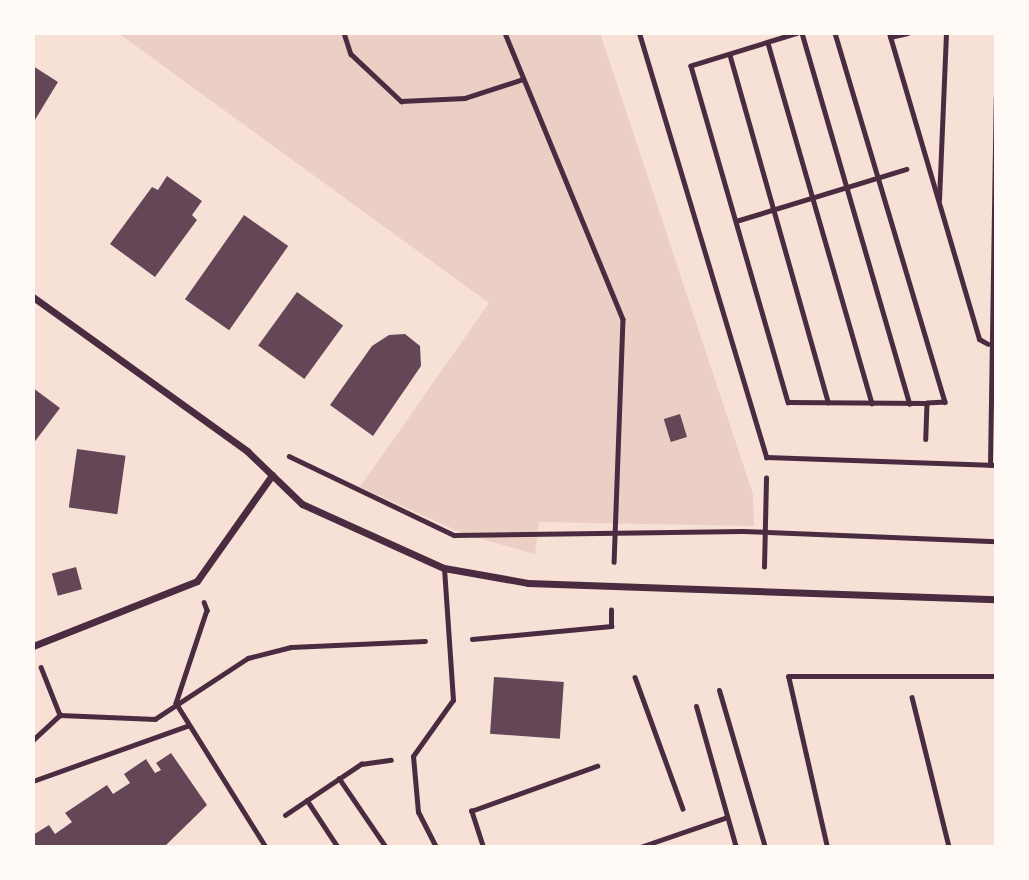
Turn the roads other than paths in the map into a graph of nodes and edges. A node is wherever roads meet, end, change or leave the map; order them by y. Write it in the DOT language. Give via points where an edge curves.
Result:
graph roads {
  1 [pos="639,33"];
  2 [pos="908,33"];
  3 [pos="946,33"];
  4 [pos="889,35"];
  5 [pos="996,97"];
  6 [pos="939,203"];
  7 [pos="33,297"];
  8 [pos="988,344"];
  9 [pos="993,465"];
  10 [pos="272,475"];
  11 [pos="444,568"];
  12 [pos="996,599"];
  13 [pos="33,646"];
  14 [pos="996,676"];
  15 [pos="719,690"];
  16 [pos="696,706"];
  17 [pos="727,817"];
  18 [pos="436,847"];
  19 [pos="640,847"];
  20 [pos="736,847"];
  21 [pos="765,847"];
  22 [pos="827,847"];
  1 -- 9 [label="lane" via="766,457"];
  2 -- 4 [label="lane"];
  3 -- 6 [label="lane"];
  4 -- 6 [label="lane"];
  5 -- 8 [label="lane"];
  6 -- 8 [label="lane" via="979,339"];
  7 -- 10 [label="street" via="247,451"];
  8 -- 9 [label="lane"];
  10 -- 11 [label="street" via="302,503"];
  10 -- 13 [label="street" via="197,581"];
  11 -- 12 [label="street" via="528,583"];
  11 -- 18 [label="lane" via="453,700 413,757 418,812"];
  14 -- 22 [label="lane" via="788,676"];
  15 -- 21 [label="lane"];
  16 -- 17 [label="lane"];
  17 -- 19 [label="lane"];
  17 -- 20 [label="lane"];
}
